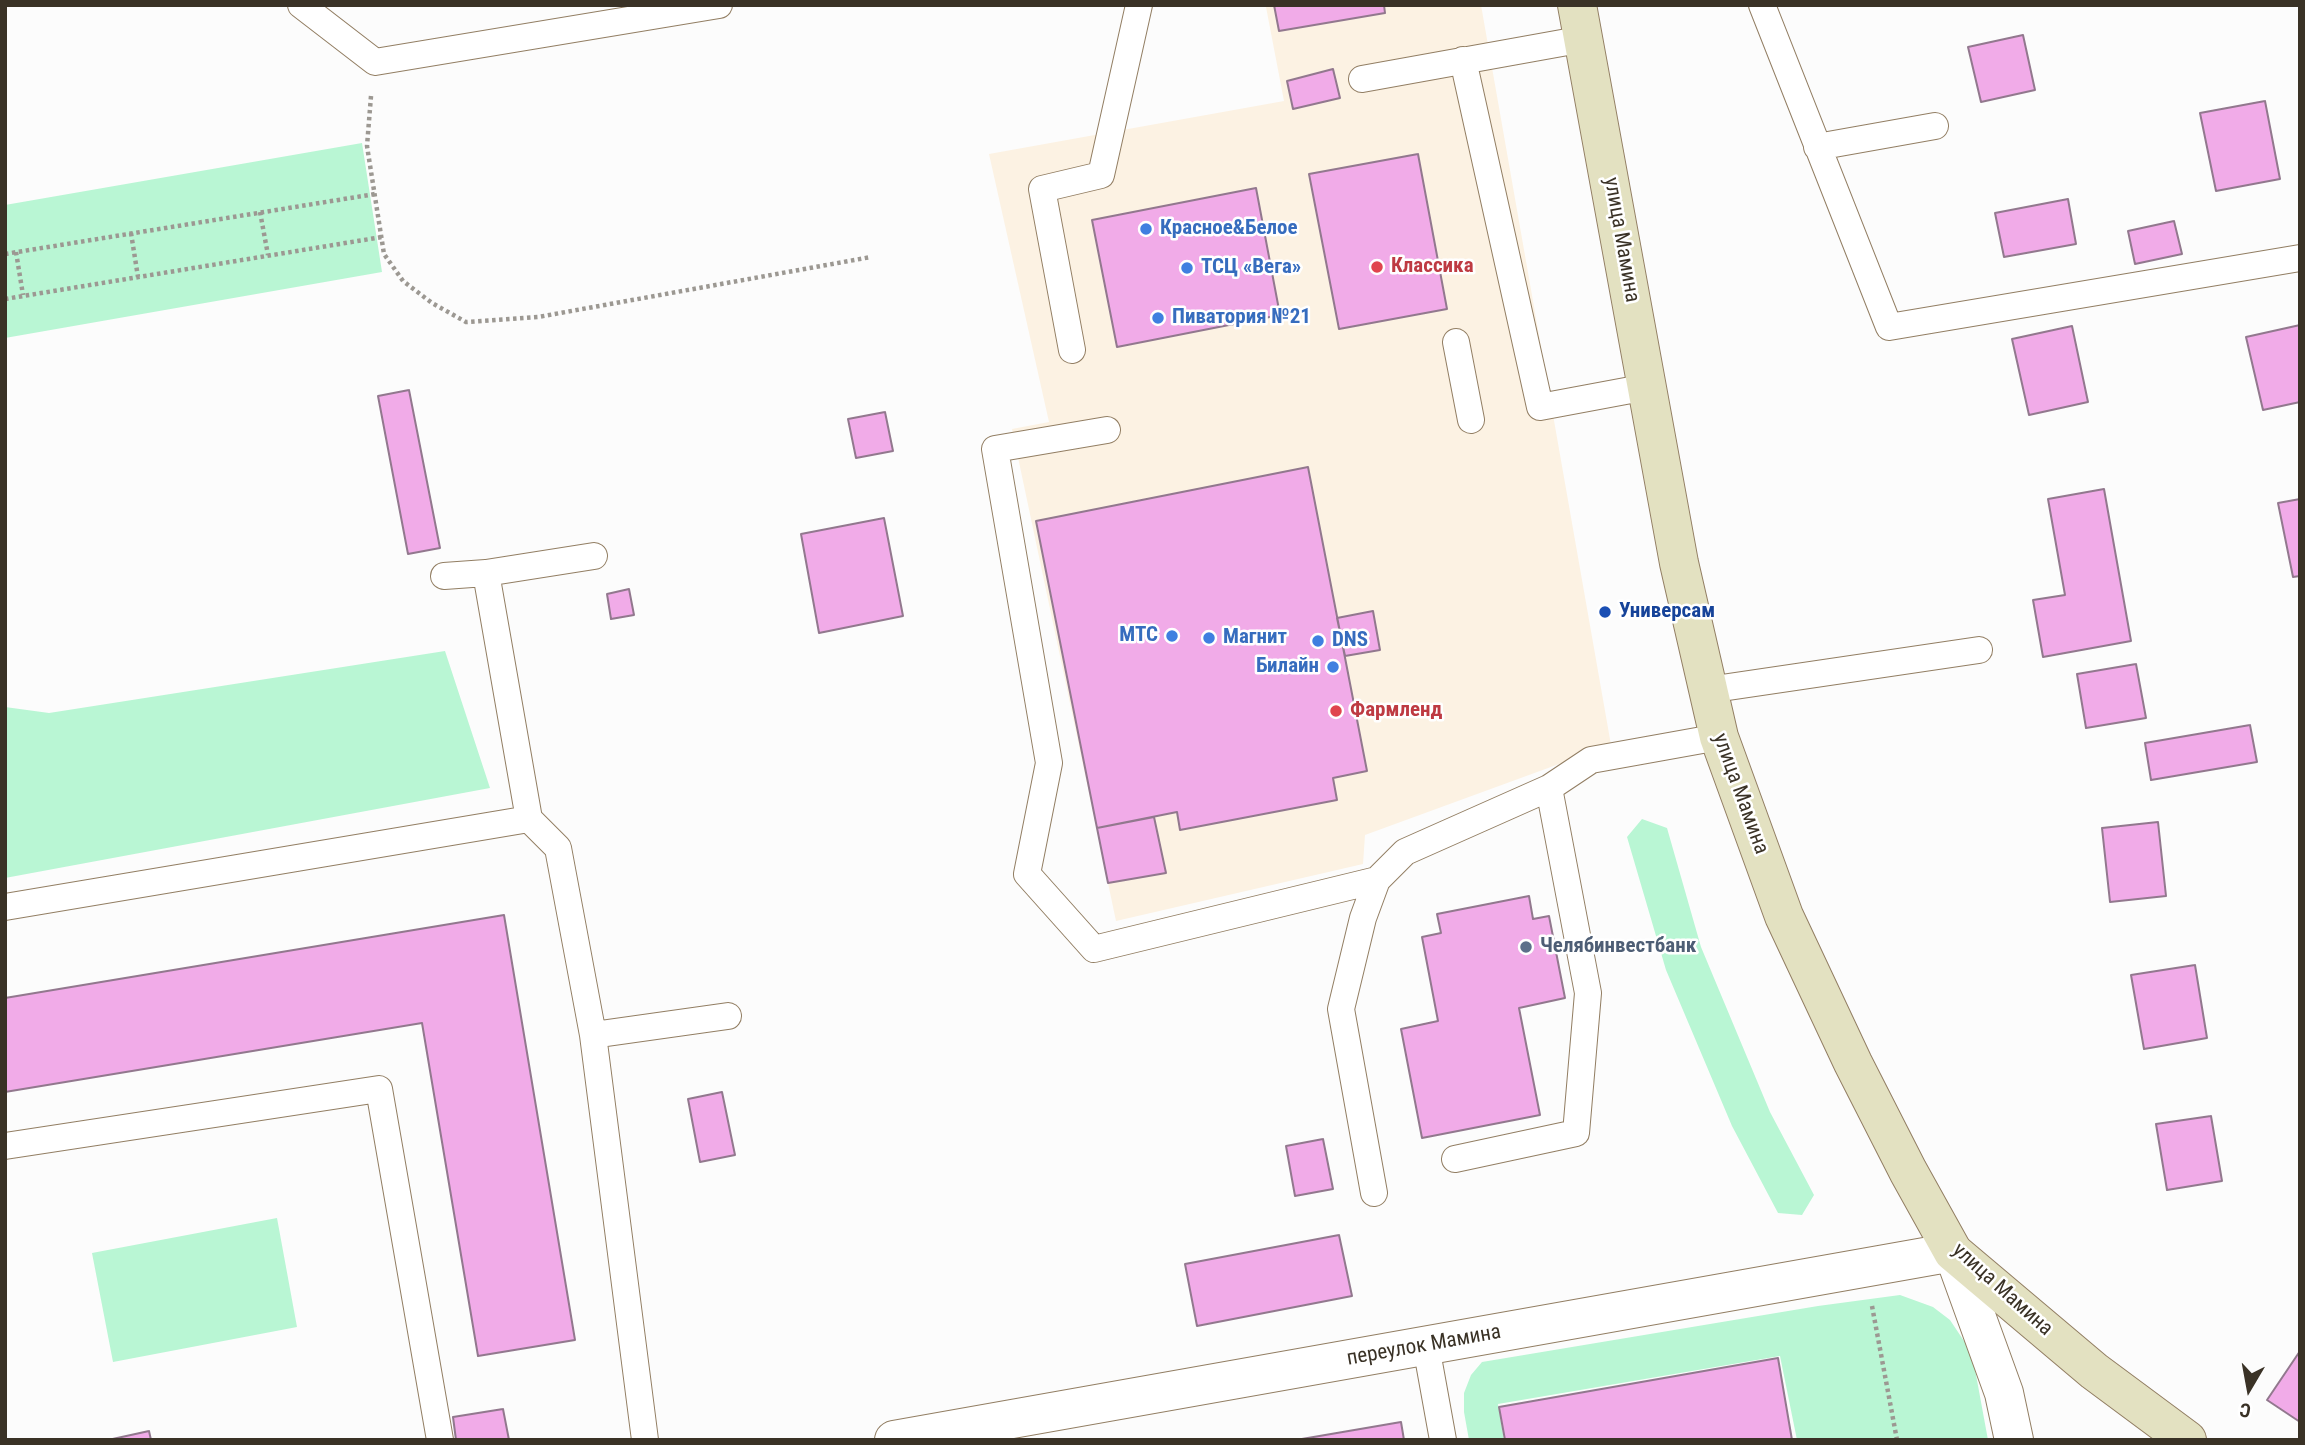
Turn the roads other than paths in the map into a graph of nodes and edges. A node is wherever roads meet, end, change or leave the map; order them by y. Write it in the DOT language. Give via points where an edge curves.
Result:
graph roads {
  1 [pos="301,5"];
  2 [pos="719,5"];
  3 [pos="1139,5"];
  4 [pos="1762,5"];
  5 [pos="1581,22"];
  6 [pos="1463,60"];
  7 [pos="1362,79"];
  8 [pos="1935,126"];
  9 [pos="1818,147"];
  10 [pos="2300,258"];
  11 [pos="1456,342"];
  12 [pos="1072,350"];
  13 [pos="1647,387"];
  14 [pos="1471,420"];
  15 [pos="1107,430"];
  16 [pos="594,556"];
  17 [pos="486,573"];
  18 [pos="444,576"];
  19 [pos="1979,650"];
  20 [pos="1708,690"];
  21 [pos="1718,737"];
  22 [pos="1549,788"];
  23 [pos="529,819"];
  24 [pos="1377,880"];
  25 [pos="5,907"];
  26 [pos="728,1016"];
  27 [pos="593,1035"];
  28 [pos="5,1146"];
  29 [pos="1455,1159"];
  30 [pos="1374,1193"];
  31 [pos="1953,1252"];
  32 [pos="1426,1346"];
  33 [pos="440,1440"];
  34 [pos="645,1440"];
  35 [pos="894,1440"];
  36 [pos="1443,1440"];
  37 [pos="2014,1440"];
  38 [pos="2187,1440"];
  1 -- 2 [label="lane" via="375,62"];
  3 -- 12 [label="lane" via="1101,175 1042,189"];
  4 -- 9 [label="lane"];
  5 -- 6 [label="lane"];
  5 -- 13 [label="main road, улица Мамина"];
  6 -- 7 [label="lane"];
  6 -- 13 [label="lane" via="1540,407"];
  8 -- 9 [label="lane"];
  9 -- 10 [label="lane" via="1889,327"];
  11 -- 14 [label="lane"];
  13 -- 20 [label="main road, улица Мамина"];
  15 -- 24 [label="lane" via="995,449 1049,763 1027,874 1094,949"];
  16 -- 17 [label="lane"];
  17 -- 18 [label="lane"];
  17 -- 23 [label="lane"];
  19 -- 20 [label="lane"];
  20 -- 21 [label="main road, улица Мамина"];
  21 -- 22 [label="lane" via="1591,760"];
  21 -- 31 [label="main road, улица Мамина" via="1784,916 1853,1063"];
  22 -- 24 [label="lane" via="1405,852"];
  22 -- 29 [label="lane" via="1588,993 1576,1133"];
  23 -- 25 [label="lane"];
  23 -- 27 [label="lane" via="558,848"];
  24 -- 30 [label="lane" via="1341,1009"];
  26 -- 27 [label="lane"];
  27 -- 34 [label="lane"];
  28 -- 33 [label="lane" via="379,1089"];
  31 -- 32 [label="street, переулок Мамина"];
  31 -- 37 [label="street" via="2004,1393"];
  31 -- 38 [label="main road, улица Мамина" via="2094,1371"];
  32 -- 35 [label="street, переулок Мамина"];
  32 -- 36 [label="lane"];
}
